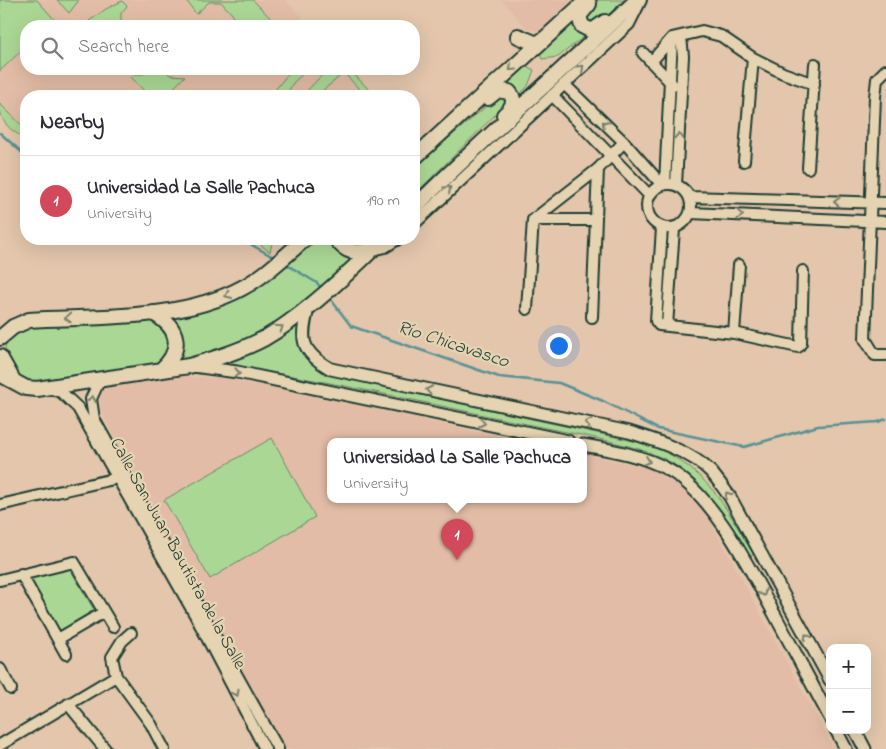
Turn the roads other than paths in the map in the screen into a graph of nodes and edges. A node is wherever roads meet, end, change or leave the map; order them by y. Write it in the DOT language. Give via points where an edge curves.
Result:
graph roads {
  1 [pos="587,0"];
  2 [pos="593,0"];
  3 [pos="633,0"];
  4 [pos="637,0"];
  5 [pos="641,0"];
  6 [pos="518,36"];
  7 [pos="676,38"];
  8 [pos="544,39"];
  9 [pos="643,53"];
  10 [pos="753,58"];
  11 [pos="651,62"];
  12 [pos="815,64"];
  13 [pos="886,70"];
  14 [pos="670,83"];
  15 [pos="564,84"];
  16 [pos="814,84"];
  17 [pos="681,94"];
  18 [pos="552,95"];
  19 [pos="445,130"];
  20 [pos="624,142"];
  21 [pos="420,153"];
  22 [pos="610,155"];
  23 [pos="744,162"];
  24 [pos="808,168"];
  25 [pos="598,169"];
  26 [pos="460,171"];
  27 [pos="664,184"];
  28 [pos="676,185"];
  29 [pos="649,195"];
  30 [pos="690,197"];
  31 [pos="870,202"];
  32 [pos="420,203"];
  33 [pos="886,203"];
  34 [pos="691,213"];
  35 [pos="420,217"];
  36 [pos="533,220"];
  37 [pos="596,220"];
  38 [pos="870,222"];
  39 [pos="886,222"];
  40 [pos="662,228"];
  41 [pos="674,229"];
  42 [pos="298,245"];
  43 [pos="341,245"];
  44 [pos="372,245"];
  45 [pos="376,245"];
  46 [pos="739,265"];
  47 [pos="803,272"];
  48 [pos="318,297"];
  49 [pos="527,309"];
  50 [pos="152,313"];
  51 [pos="592,316"];
  52 [pos="668,326"];
  53 [pos="734,333"];
  54 [pos="3,336"];
  55 [pos="0,351"];
  56 [pos="886,355"];
  57 [pos="0,357"];
  58 [pos="189,366"];
  59 [pos="161,370"];
  60 [pos="0,374"];
  61 [pos="100,379"];
  62 [pos="14,382"];
  63 [pos="48,388"];
  64 [pos="554,438"];
  65 [pos="587,445"];
  66 [pos="118,478"];
  67 [pos="0,505"];
  68 [pos="768,564"];
  69 [pos="751,571"];
  70 [pos="21,574"];
  71 [pos="0,580"];
  72 [pos="104,612"];
  73 [pos="113,627"];
  74 [pos="131,633"];
  75 [pos="58,638"];
  76 [pos="66,654"];
  77 [pos="1,672"];
  78 [pos="826,673"];
  79 [pos="116,676"];
  80 [pos="11,688"];
  81 [pos="68,704"];
  82 [pos="826,711"];
  83 [pos="838,734"];
  84 [pos="857,734"];
  85 [pos="2,743"];
  86 [pos="277,746"];
  87 [pos="15,749"];
  88 [pos="105,749"];
  89 [pos="164,749"];
  90 [pos="265,749"];
  91 [pos="846,749"];
  92 [pos="865,749"];
  1 -- 8 [label="main road"];
  2 -- 3 [label="main road" via="579,16 582,26 592,31"];
  4 -- 26 [label="main road"];
  15 -- 5 [label="street, one-way" via="629,24"];
  6 -- 8 [label="main road" via="537,44"];
  7 -- 10 [label="street" via="702,31 722,36"];
  7 -- 11 [label="street"];
  7 -- 14 [label="street"];
  7 -- 17 [label="street"];
  8 -- 19 [label="main road, one-way"];
  9 -- 11 [label="street"];
  10 -- 16 [label="street"];
  10 -- 23 [label="street"];
  11 -- 14 [label="street"];
  12 -- 16 [label="street"];
  13 -- 31 [label="street" via="877,79"];
  14 -- 17 [label="street"];
  14 -- 27 [label="street"];
  15 -- 18 [label="street"];
  20 -- 15 [label="street, one-way"];
  16 -- 24 [label="street"];
  28 -- 17 [label="street, one-way"];
  18 -- 22 [label="street"];
  18 -- 26 [label="street"];
  19 -- 21 [label="main road"];
  19 -- 26 [label="main road" via="474,112 498,90 505,89 512,96 513,105 509,110 468,148"];
  20 -- 22 [label="street"];
  20 -- 27 [label="street"];
  22 -- 25 [label="street"];
  22 -- 29 [label="street"];
  25 -- 36 [label="street"];
  25 -- 37 [label="street"];
  26 -- 32 [label="main road"];
  35 -- 26 [label="street, one-way"];
  27 -- 28 [label="street"];
  27 -- 29 [label="street"];
  28 -- 30 [label="street"];
  29 -- 40 [label="street" via="648,214"];
  31 -- 30 [label="street, one-way"];
  30 -- 34 [label="street"];
  31 -- 33 [label="street"];
  31 -- 38 [label="street"];
  34 -- 38 [label="street, one-way"];
  34 -- 41 [label="street" via="686,222"];
  36 -- 37 [label="street"];
  36 -- 49 [label="street"];
  37 -- 51 [label="street"];
  38 -- 39 [label="street"];
  38 -- 56 [label="street" via="865,339 875,354"];
  40 -- 41 [label="street"];
  40 -- 52 [label="street" via="656,321 659,325"];
  41 -- 52 [label="street"];
  42 -- 50 [label="main road, one-way" via="244,287 220,298"];
  43 -- 44 [label="main road" via="353,252"];
  45 -- 48 [label="main road"];
  46 -- 53 [label="street"];
  47 -- 53 [label="street" via="801,343 798,347"];
  58 -- 48 [label="main road, one-way" via="263,339"];
  68 -- 48 [label="street, one-way" via="730,497 709,471 655,440 331,368 314,359 305,347 302,330"];
  50 -- 54 [label="main road, one-way" via="29,320 20,322"];
  50 -- 59 [label="main road" via="170,325 176,340 173,355"];
  52 -- 53 [label="street"];
  54 -- 55 [label="main road"];
  57 -- 62 [label="main road"];
  58 -- 59 [label="main road"];
  58 -- 64 [label="street, one-way" via="236,372"];
  59 -- 61 [label="main road"];
  60 -- 62 [label="main road"];
  61 -- 63 [label="main road"];
  86 -- 61 [label="street, Calle San Juan Bautista de la Salle, one-way" via="94,419 91,399"];
  62 -- 63 [label="main road" via="26,388"];
  63 -- 66 [label="street, Calle San Juan Bautista de la Salle" via="61,392 78,408"];
  65 -- 69 [label="street, one-way" via="651,462 686,482 718,518"];
  66 -- 67 [label="street"];
  66 -- 90 [label="street, Calle San Juan Bautista de la Salle, one-way"];
  68 -- 69 [label="street"];
  78 -- 68 [label="street, one-way"];
  69 -- 82 [label="street, one-way"];
  70 -- 71 [label="street"];
  70 -- 72 [label="street" via="74,562"];
  70 -- 75 [label="street"];
  72 -- 73 [label="street"];
  72 -- 75 [label="street"];
  74 -- 79 [label="street" via="112,658"];
  75 -- 76 [label="street"];
  77 -- 80 [label="street"];
  79 -- 81 [label="street"];
  79 -- 89 [label="street" via="151,724"];
  81 -- 85 [label="street"];
  81 -- 88 [label="street"];
  83 -- 91 [label="street"];
  84 -- 92 [label="street"];
  85 -- 87 [label="street"];
  86 -- 90 [label="street"];
}
